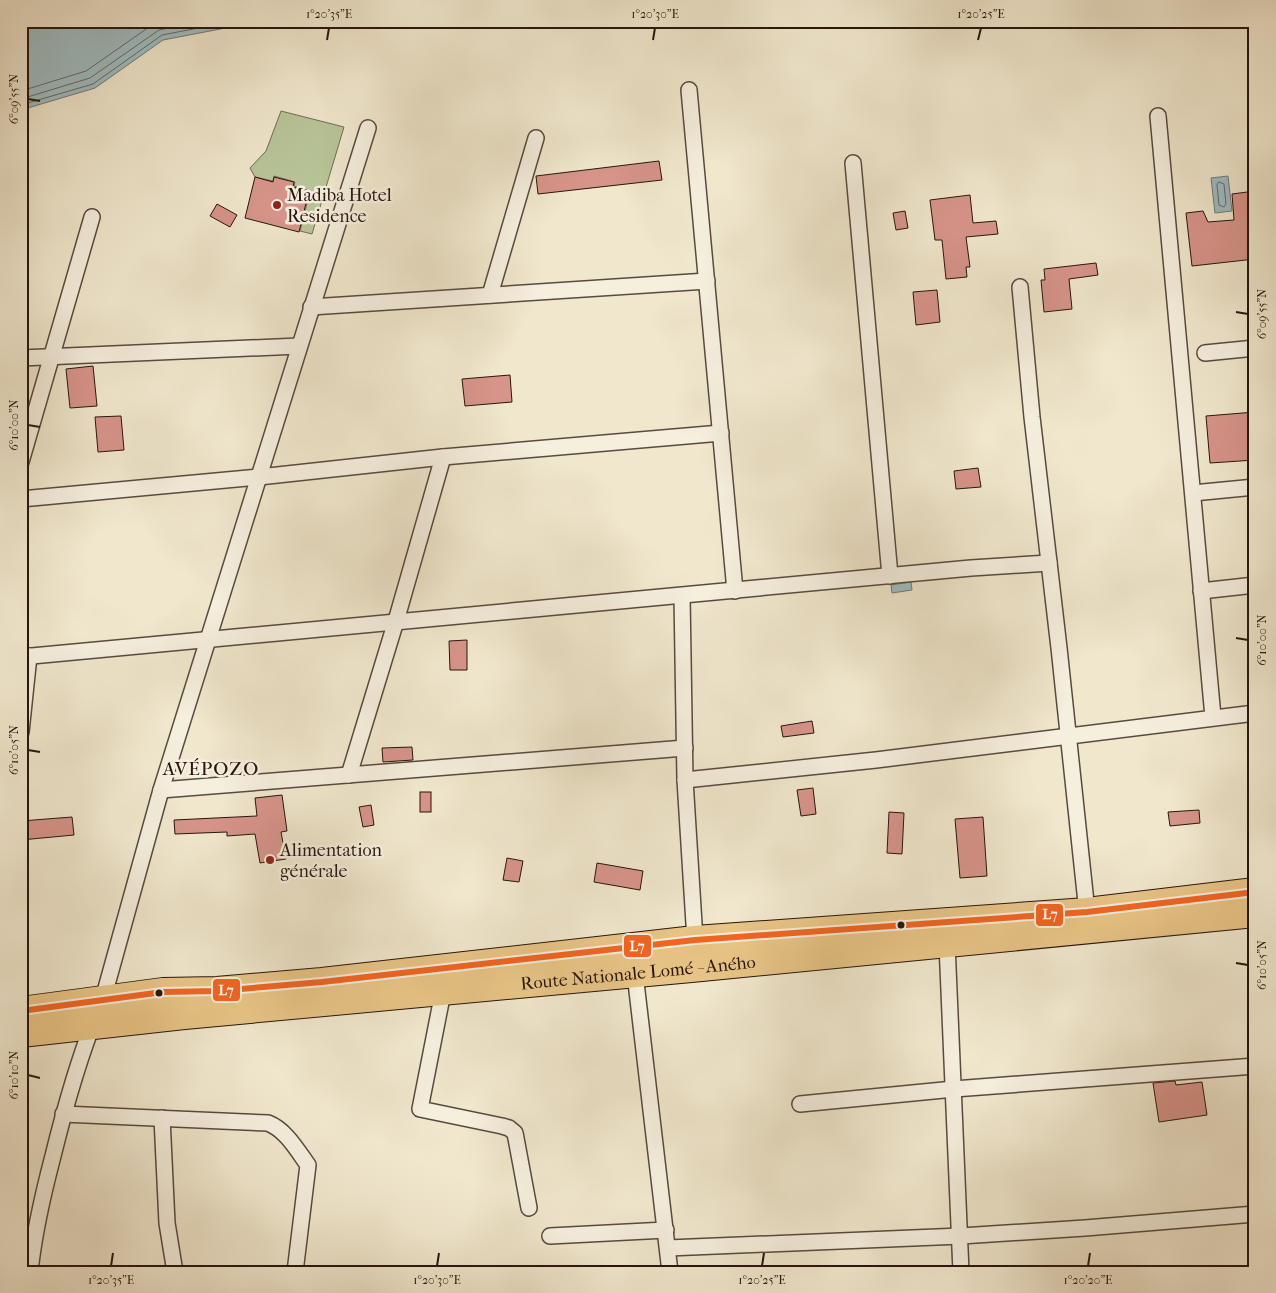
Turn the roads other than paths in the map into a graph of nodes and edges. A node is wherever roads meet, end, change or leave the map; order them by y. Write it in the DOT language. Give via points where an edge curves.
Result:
graph roads {
  1 [pos="689,90"];
  2 [pos="1158,116"];
  3 [pos="368,128"];
  4 [pos="536,138"];
  5 [pos="853,163"];
  6 [pos="92,217"];
  7 [pos="707,281"];
  8 [pos="1020,287"];
  9 [pos="490,295"];
  10 [pos="311,307"];
  11 [pos="299,346"];
  12 [pos="1255,348"];
  13 [pos="1206,353"];
  14 [pos="51,356"];
  15 [pos="21,358"];
  16 [pos="720,433"];
  17 [pos="443,457"];
  18 [pos="21,462"];
  19 [pos="259,477"];
  20 [pos="1255,487"];
  21 [pos="1193,493"];
  22 [pos="21,499"];
  23 [pos="1049,563"];
  24 [pos="890,576"];
  25 [pos="1255,585"];
  26 [pos="735,591"];
  27 [pos="1201,591"];
  28 [pos="682,596"];
  29 [pos="396,621"];
  30 [pos="208,641"];
  31 [pos="25,657"];
  32 [pos="1255,713"];
  33 [pos="1213,717"];
  34 [pos="21,732"];
  35 [pos="1068,736"];
  36 [pos="684,748"];
  37 [pos="349,775"];
  38 [pos="685,780"];
  39 [pos="161,790"];
  40 [pos="1255,892"];
  41 [pos="1087,912"];
  42 [pos="1255,913"];
  43 [pos="695,940"];
  44 [pos="947,944"];
  45 [pos="635,974"];
  46 [pos="443,992"];
  47 [pos="103,999"];
  48 [pos="21,1011"];
  49 [pos="91,1026"];
  50 [pos="21,1033"];
  51 [pos="1255,1066"];
  52 [pos="954,1089"];
  53 [pos="800,1104"];
  54 [pos="64,1114"];
  55 [pos="162,1118"];
  56 [pos="529,1208"];
  57 [pos="1255,1214"];
  58 [pos="666,1230"];
  59 [pos="550,1236"];
  60 [pos="961,1236"];
  61 [pos="668,1248"];
  62 [pos="30,1272"];
  63 [pos="175,1272"];
  64 [pos="296,1272"];
  65 [pos="670,1272"];
  66 [pos="961,1272"];
  1 -- 7 [label="street"];
  2 -- 21 [label="street"];
  3 -- 10 [label="street"];
  4 -- 9 [label="street"];
  5 -- 24 [label="street"];
  6 -- 14 [label="street"];
  7 -- 9 [label="street"];
  7 -- 16 [label="street"];
  8 -- 23 [label="street"];
  9 -- 10 [label="street"];
  10 -- 11 [label="street"];
  11 -- 14 [label="street"];
  11 -- 19 [label="street"];
  12 -- 13 [label="street"];
  14 -- 15 [label="street"];
  14 -- 18 [label="street"];
  16 -- 17 [label="street"];
  16 -- 26 [label="street"];
  17 -- 19 [label="street"];
  17 -- 29 [label="street"];
  19 -- 22 [label="street"];
  19 -- 30 [label="street"];
  20 -- 21 [label="street"];
  21 -- 27 [label="street"];
  23 -- 24 [label="street"];
  23 -- 35 [label="street"];
  24 -- 26 [label="street"];
  25 -- 27 [label="street"];
  26 -- 28 [label="street"];
  27 -- 33 [label="street"];
  28 -- 29 [label="street"];
  28 -- 36 [label="street"];
  29 -- 30 [label="street"];
  29 -- 37 [label="street"];
  30 -- 31 [label="street"];
  30 -- 39 [label="street"];
  31 -- 34 [label="street"];
  32 -- 33 [label="street"];
  33 -- 35 [label="street"];
  35 -- 38 [label="street"];
  35 -- 41 [label="street"];
  36 -- 37 [label="street"];
  36 -- 38 [label="street"];
  37 -- 39 [label="street"];
  38 -- 43 [label="street"];
  39 -- 47 [label="street"];
  40 -- 41 [label="highway, Route Nationale Lomé - Aného"];
  41 -- 43 [label="highway, Route Nationale Lomé - Aného"];
  42 -- 44 [label="highway, Route Nationale Lomé - Aného"];
  43 -- 47 [label="highway, Route Nationale Lomé - Aného" via="322,982"];
  44 -- 45 [label="highway, Route Nationale Lomé - Aného"];
  44 -- 52 [label="street"];
  45 -- 46 [label="highway, Route Nationale Lomé - Aného"];
  45 -- 58 [label="street"];
  46 -- 49 [label="highway, Route Nationale Lomé - Aného"];
  46 -- 56 [label="street" via="420,1109 509,1128 515,1134"];
  47 -- 48 [label="highway, Route Nationale Lomé - Aného"];
  47 -- 49 [label="street"];
  49 -- 50 [label="highway, Route Nationale Lomé - Aného"];
  49 -- 54 [label="street"];
  51 -- 52 [label="street"];
  52 -- 53 [label="street"];
  52 -- 60 [label="street"];
  54 -- 55 [label="street"];
  54 -- 62 [label="street" via="37,1221"];
  55 -- 63 [label="street" via="167,1223"];
  55 -- 64 [label="street" via="268,1123 282,1132 308,1165"];
  57 -- 60 [label="street"];
  58 -- 59 [label="street"];
  58 -- 61 [label="street"];
  60 -- 61 [label="street"];
  60 -- 66 [label="street"];
  61 -- 65 [label="street"];
}
